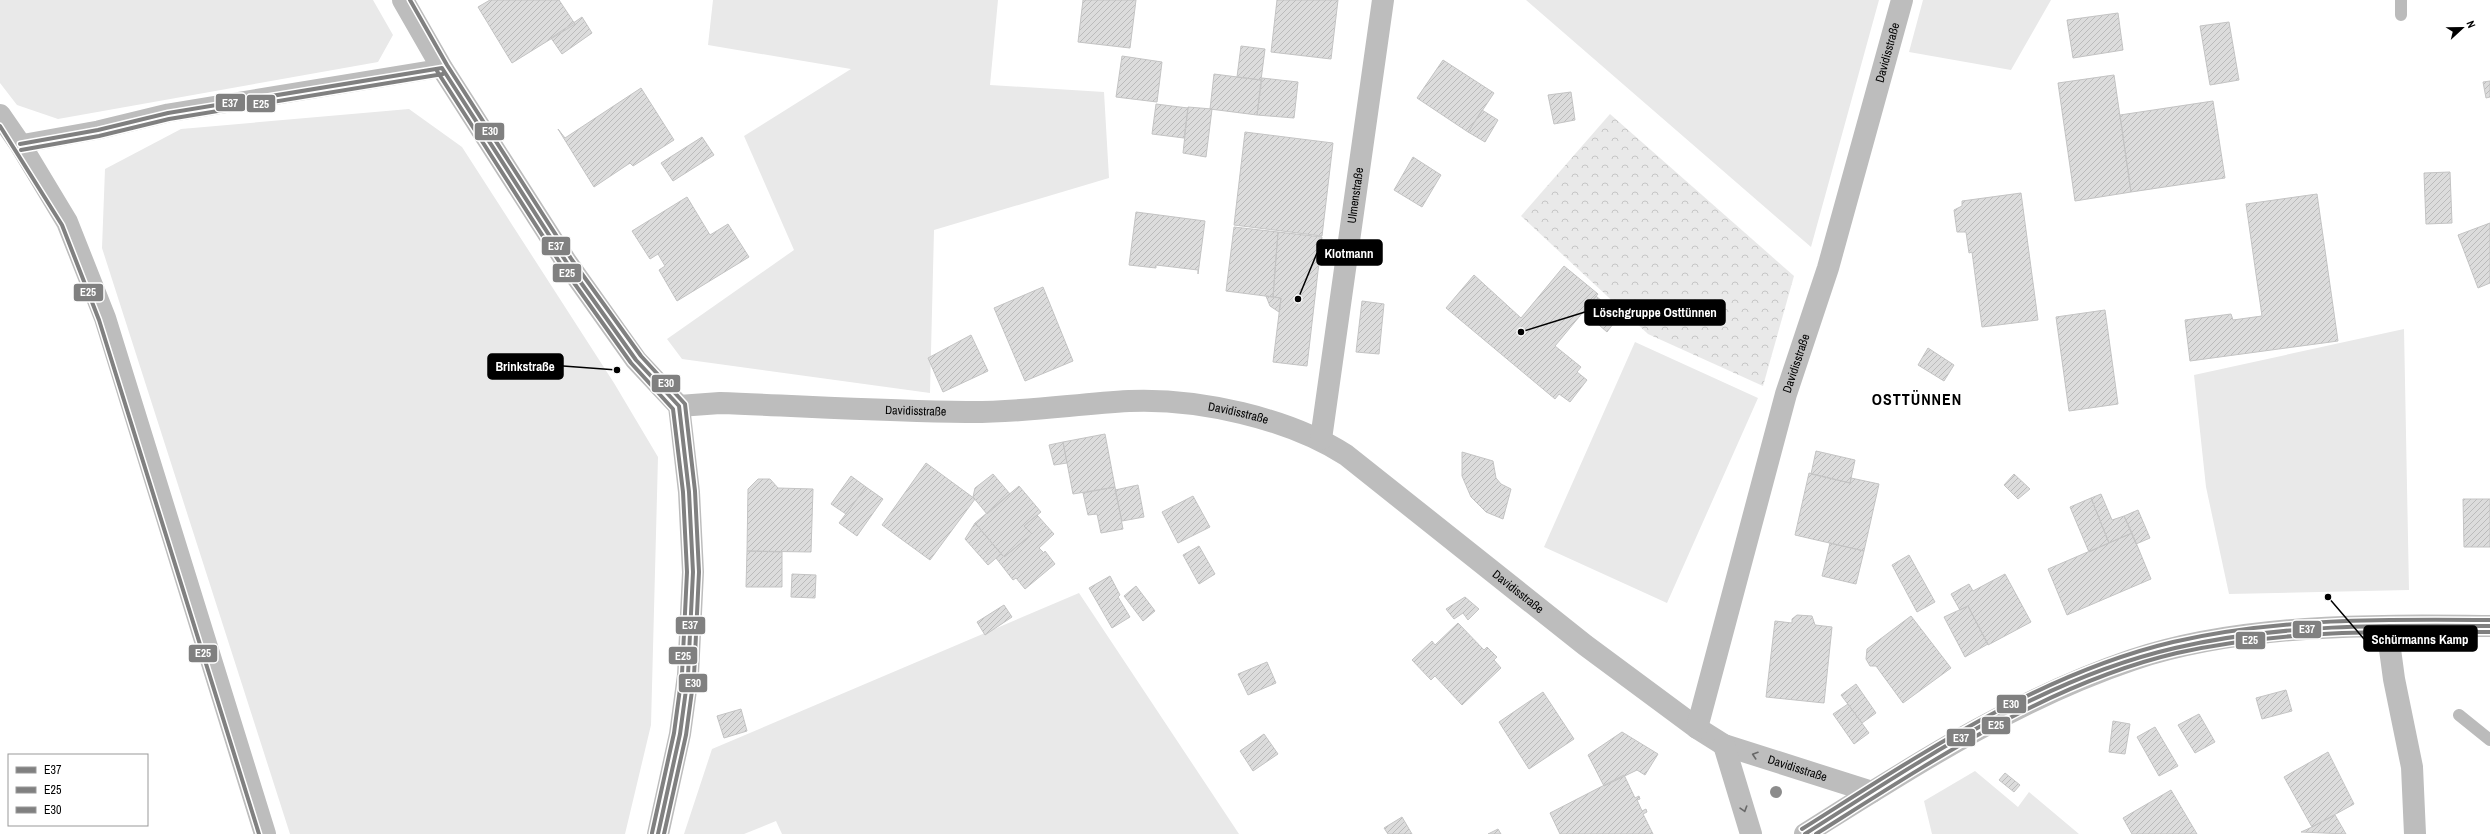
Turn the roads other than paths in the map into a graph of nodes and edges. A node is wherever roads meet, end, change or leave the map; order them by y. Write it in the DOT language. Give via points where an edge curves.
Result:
graph roads {
  1 [pos="403,0"];
  2 [pos="1383,0"];
  3 [pos="1902,0"];
  4 [pos="442,68"];
  5 [pos="0,115"];
  6 [pos="20,144"];
  7 [pos="679,406"];
  8 [pos="1321,439"];
  9 [pos="2387,626"];
  10 [pos="2490,626"];
  11 [pos="1697,728"];
  12 [pos="1724,745"];
  13 [pos="1872,792"];
  14 [pos="265,834"];
  15 [pos="658,834"];
  16 [pos="1751,834"];
  17 [pos="1805,834"];
  18 [pos="2415,834"];
  1 -- 4 [label="street"];
  2 -- 8 [label="street, Ulmenstraße"];
  3 -- 11 [label="street, Davidisstraße" via="1828,268 1786,394"];
  4 -- 6 [label="lane" via="168,113 98,130"];
  4 -- 7 [label="street" via="567,263 636,360"];
  5 -- 6 [label="street"];
  6 -- 14 [label="street" via="67,222 105,318"];
  7 -- 8 [label="street, Davidisstraße" via="720,403 968,412 1131,401 1184,403 1236,412"];
  7 -- 15 [label="street" via="690,492 693,572 688,675 680,734"];
  8 -- 11 [label="street, Davidisstraße" via="1346,455 1585,645"];
  9 -- 10 [label="street"];
  9 -- 13 [label="street" via="2330,628 2207,641 2133,659 2060,689 1971,732"];
  9 -- 18 [label="street" via="2394,679 2412,766"];
  11 -- 12 [label="street, Davidisstraße"];
  13 -- 12 [label="street, Davidisstraße, one-way"];
  12 -- 16 [label="street, one-way"];
  13 -- 17 [label="street"];
}
